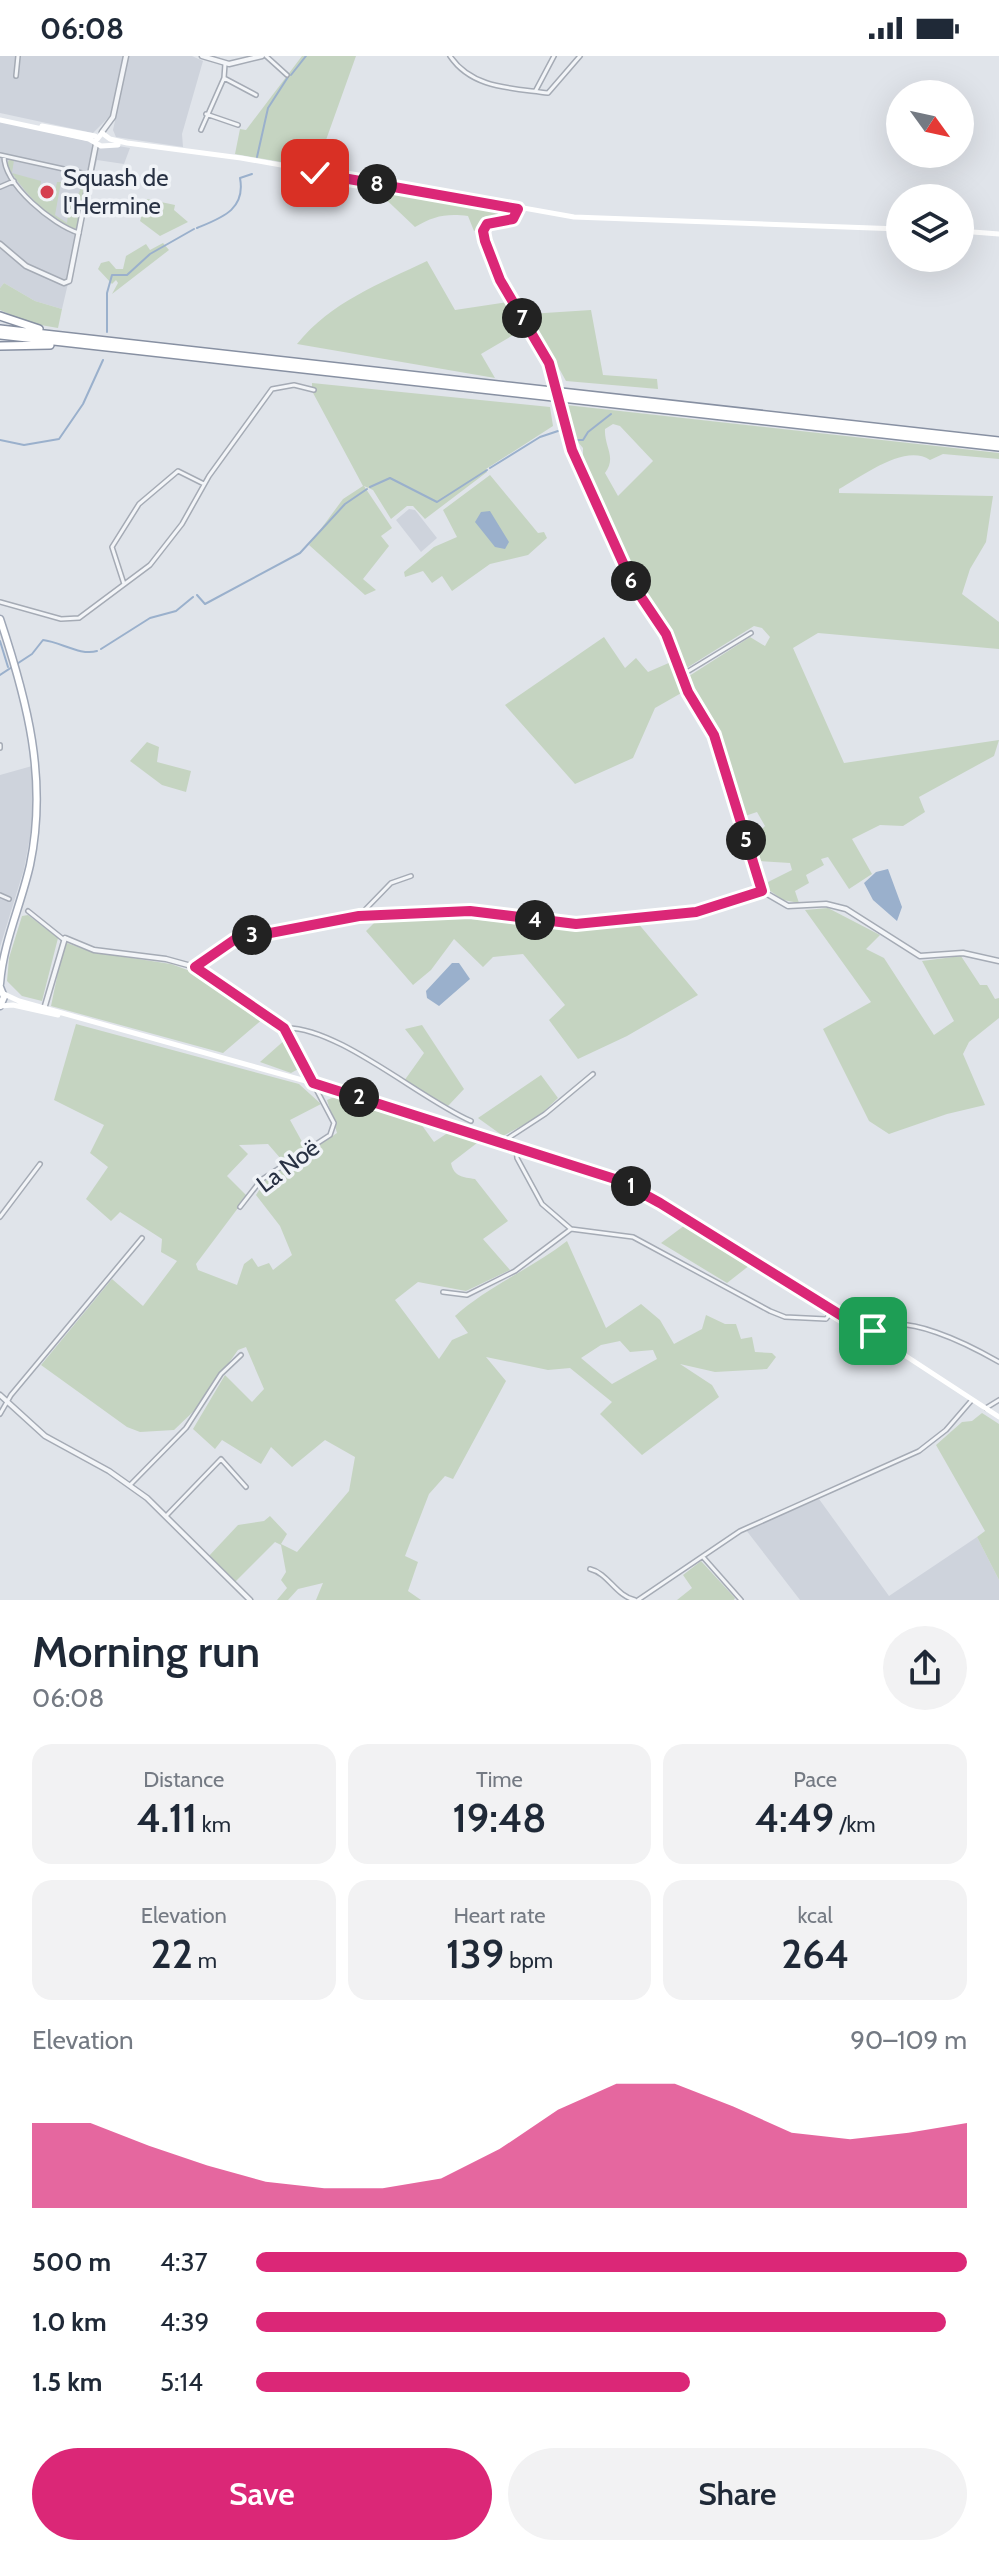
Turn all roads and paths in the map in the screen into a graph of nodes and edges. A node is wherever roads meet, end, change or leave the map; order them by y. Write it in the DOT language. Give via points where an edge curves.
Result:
graph roads {
  1 [pos="18,56"];
  2 [pos="126,56"];
  3 [pos="202,56"];
  4 [pos="264,56"];
  5 [pos="450,56"];
  6 [pos="554,56"];
  7 [pos="580,56"];
  8 [pos="225,64"];
  9 [pos="287,75"];
  10 [pos="16,76"];
  11 [pos="224,78"];
  12 [pos="536,90"];
  13 [pos="256,95"];
  14 [pos="206,114"];
  15 [pos="0,119"];
  16 [pos="238,125"];
  17 [pos="201,130"];
  18 [pos="101,140"];
  19 [pos="2,156"];
  20 [pos="91,175"];
  21 [pos="14,181"];
  22 [pos="0,187"];
  23 [pos="518,209"];
  24 [pos="886,229"];
  25 [pos="974,232"];
  26 [pos="79,233"];
  27 [pos="999,234"];
  28 [pos="0,244"];
  29 [pos="0,316"];
  30 [pos="0,332"];
  31 [pos="104,344"];
  32 [pos="0,346"];
  33 [pos="314,390"];
  34 [pos="999,444"];
  35 [pos="204,484"];
  36 [pos="124,584"];
  37 [pos="0,602"];
  38 [pos="0,619"];
  39 [pos="751,633"];
  40 [pos="681,675"];
  41 [pos="411,876"];
  42 [pos="762,891"];
  43 [pos="0,895"];
  44 [pos="9,899"];
  45 [pos="28,911"];
  46 [pos="359,916"];
  47 [pos="63,939"];
  48 [pos="5,950"];
  49 [pos="999,961"];
  50 [pos="0,962"];
  51 [pos="195,967"];
  52 [pos="1,987"];
  53 [pos="0,1006"];
  54 [pos="44,1010"];
  55 [pos="284,1028"];
  56 [pos="593,1074"];
  57 [pos="313,1083"];
  58 [pos="471,1121"];
  59 [pos="502,1142"];
  60 [pos="516,1147"];
  61 [pos="40,1164"];
  62 [pos="240,1207"];
  63 [pos="0,1217"];
  64 [pos="571,1229"];
  65 [pos="142,1238"];
  66 [pos="443,1292"];
  67 [pos="834,1309"];
  68 [pos="871,1334"];
  69 [pos="241,1355"];
  70 [pos="999,1362"];
  71 [pos="0,1395"];
  72 [pos="973,1399"];
  73 [pos="9,1400"];
  74 [pos="999,1400"];
  75 [pos="986,1408"];
  76 [pos="0,1414"];
  77 [pos="999,1417"];
  78 [pos="130,1485"];
  79 [pos="246,1487"];
  80 [pos="166,1516"];
  81 [pos="703,1557"];
  82 [pos="590,1569"];
  83 [pos="250,1600"];
  84 [pos="637,1600"];
  85 [pos="741,1600"];
  1 -- 10 [label="street"];
  2 -- 18 [label="street"];
  3 -- 8 [label="street"];
  4 -- 8 [label="street"];
  4 -- 9 [label="street"];
  5 -- 12 [label="street" via="464,73 481,82"];
  6 -- 12 [label="street"];
  7 -- 12 [label="street" via="551,92"];
  8 -- 11 [label="street"];
  11 -- 13 [label="street"];
  11 -- 14 [label="street"];
  14 -- 16 [label="street"];
  14 -- 17 [label="street"];
  15 -- 18 [label="main road"];
  18 -- 20 [label="street"];
  18 -- 23 [label="main road"];
  19 -- 20 [label="street"];
  19 -- 21 [label="street"];
  20 -- 26 [label="street"];
  21 -- 22 [label="street"];
  21 -- 26 [label="street" via="46,215"];
  23 -- 24 [label="main road" via="596,219"];
  23 -- 40 [label="street, bridge" via="513,219 487,224 483,235 500,280 544,353 572,450 633,585 669,640"];
  25 -- 27 [label="main road"];
  26 -- 28 [label="street" via="69,281 64,283 40,274"];
  29 -- 31 [label="highway"];
  30 -- 31 [label="highway"];
  31 -- 32 [label="highway"];
  31 -- 34 [label="highway"];
  33 -- 35 [label="street" via="294,385 272,389"];
  35 -- 36 [label="street" via="166,546"];
  35 -- 36 [label="street" via="178,471 134,510 112,547"];
  36 -- 37 [label="street" via="79,618 68,620"];
  38 -- 48 [label="main road" via="33,739 38,797 31,859"];
  39 -- 40 [label="street"];
  40 -- 42 [label="street" via="714,735"];
  41 -- 46 [label="street" via="391,883"];
  42 -- 46 [label="street" via="696,912 576,924 470,911"];
  42 -- 49 [label="street" via="788,906 846,909 920,956 963,953"];
  43 -- 44 [label="street"];
  45 -- 47 [label="street"];
  46 -- 51 [label="street" via="234,940"];
  47 -- 51 [label="street" via="94,950"];
  47 -- 54 [label="street"];
  48 -- 50 [label="main road"];
  48 -- 52 [label="main road"];
  51 -- 55 [label="street"];
  52 -- 53 [label="main road"];
  52 -- 54 [label="main road"];
  53 -- 54 [label="main road"];
  54 -- 57 [label="main road"];
  55 -- 57 [label="street"];
  55 -- 58 [label="street" via="329,1038"];
  56 -- 59 [label="street"];
  57 -- 59 [label="main road"];
  57 -- 62 [label="street, La Noë" via="333,1131 261,1180"];
  59 -- 60 [label="main road"];
  60 -- 64 [label="street" via="542,1204"];
  60 -- 67 [label="main road" via="637,1189"];
  61 -- 63 [label="street"];
  64 -- 66 [label="street" via="515,1271 467,1295"];
  64 -- 67 [label="street" via="633,1237 785,1317 826,1319"];
  65 -- 73 [label="street"];
  67 -- 68 [label="main road"];
  68 -- 70 [label="street" via="884,1325 941,1333"];
  68 -- 72 [label="main road"];
  69 -- 78 [label="street" via="221,1374 186,1428"];
  71 -- 73 [label="street"];
  72 -- 75 [label="main road"];
  72 -- 81 [label="street" via="919,1451 740,1531"];
  73 -- 76 [label="street"];
  73 -- 78 [label="street" via="45,1436"];
  74 -- 75 [label="street"];
  75 -- 77 [label="main road"];
  78 -- 80 [label="street"];
  79 -- 80 [label="street" via="221,1459"];
  80 -- 83 [label="street"];
  81 -- 84 [label="street"];
  81 -- 85 [label="street"];
  82 -- 84 [label="street"];
}
